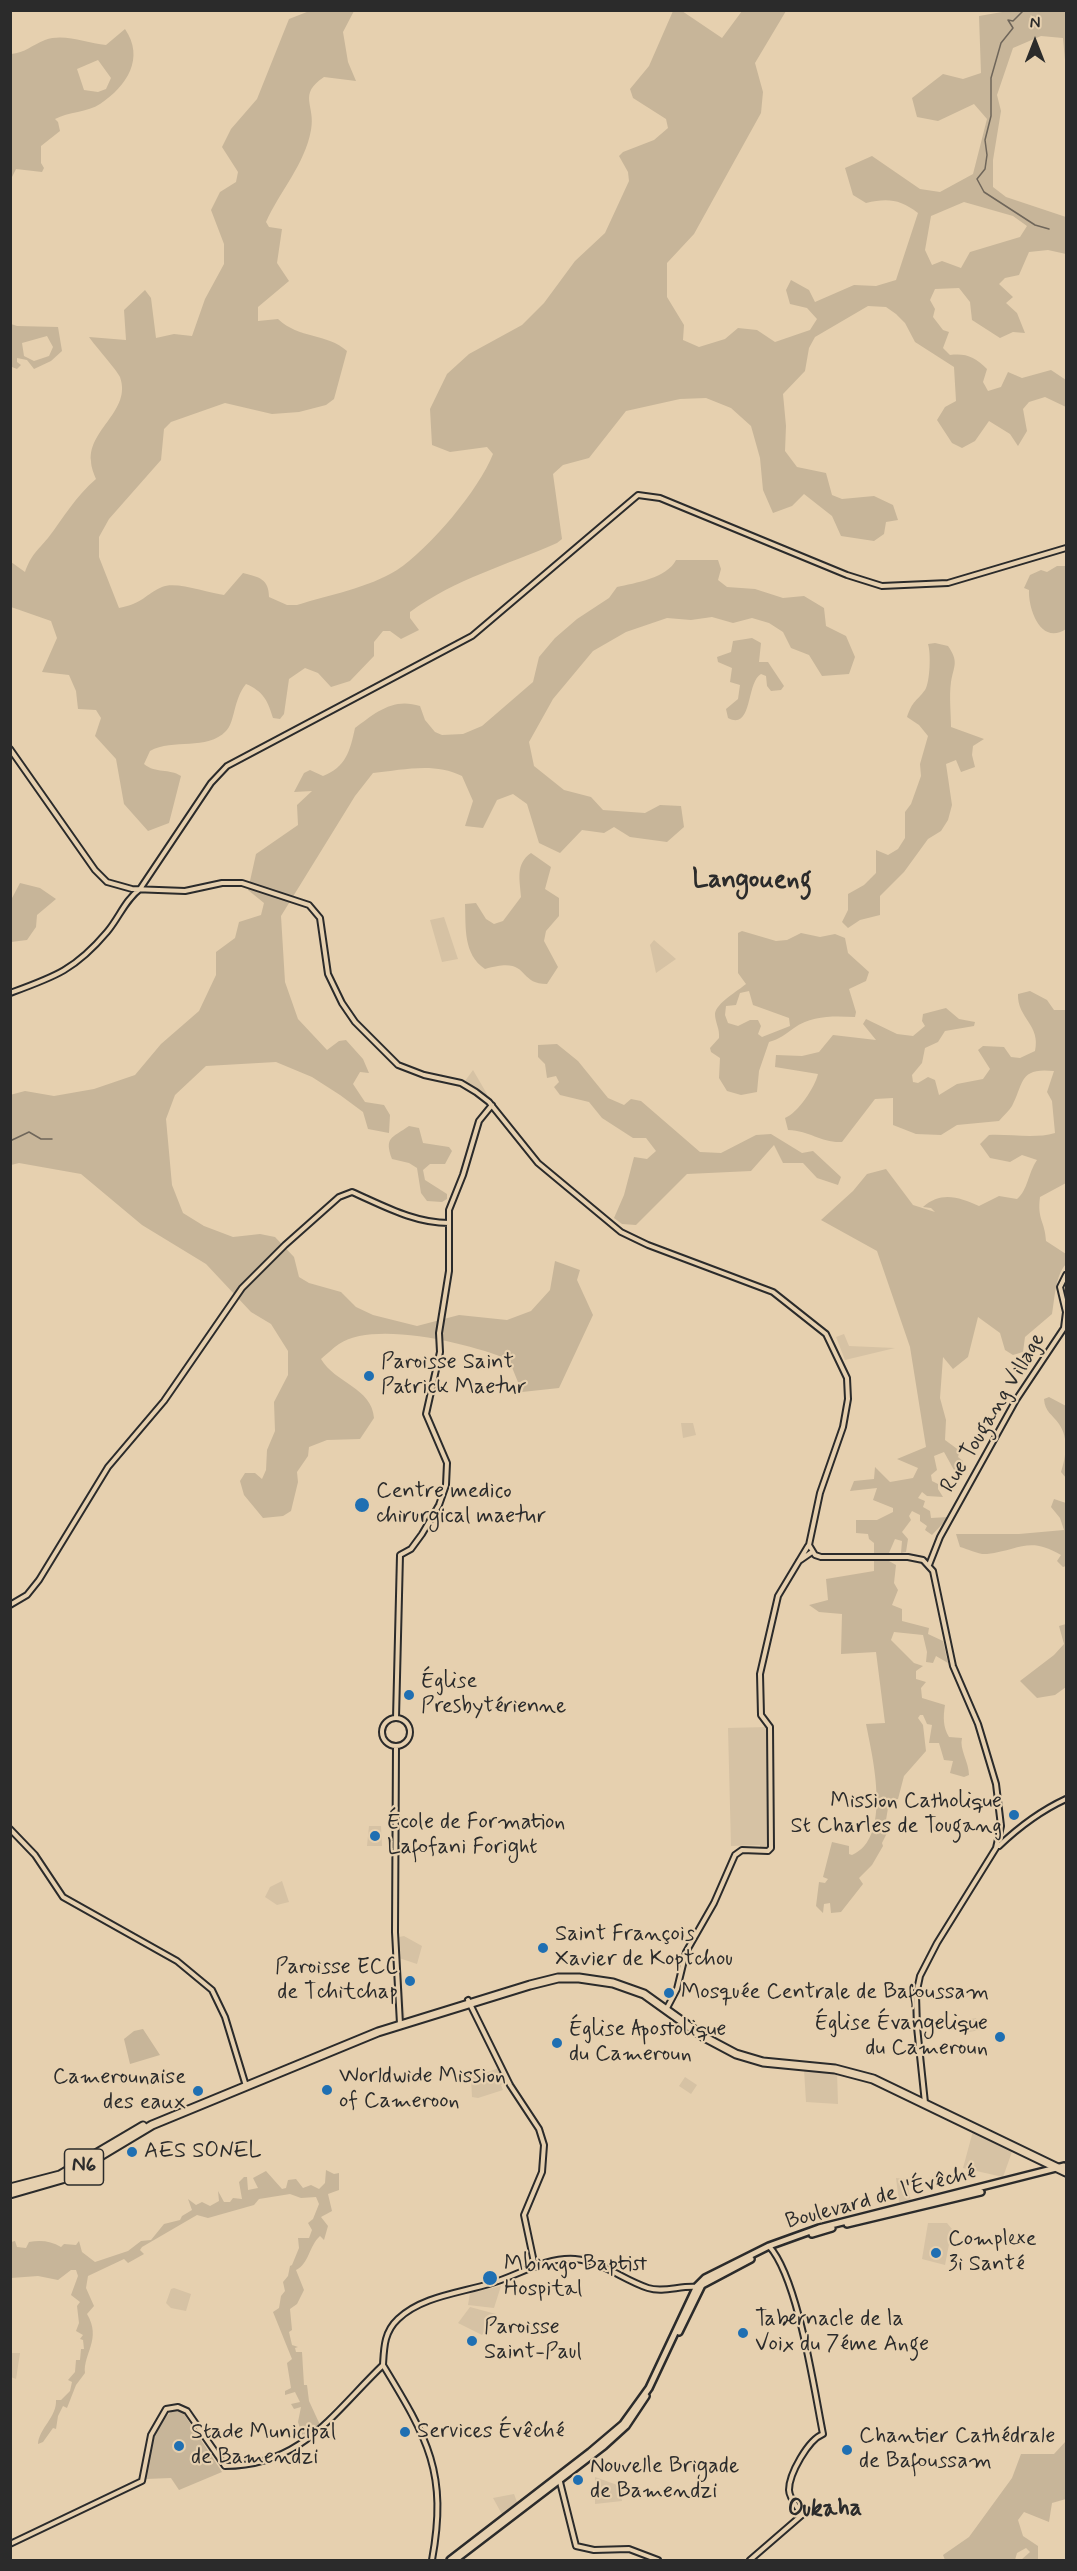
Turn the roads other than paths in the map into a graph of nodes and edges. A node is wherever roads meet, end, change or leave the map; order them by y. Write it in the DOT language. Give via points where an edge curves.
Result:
graph roads {
  1 [pos="1066,548"];
  2 [pos="10,749"];
  3 [pos="140,889"];
  4 [pos="10,993"];
  5 [pos="492,1105"];
  6 [pos="449,1223"];
  7 [pos="1066,1275"];
  8 [pos="808,1545"];
  9 [pos="812,1552"];
  10 [pos="799,1561"];
  11 [pos="929,1565"];
  12 [pos="10,1605"];
  13 [pos="396,1718"];
  14 [pos="396,1746"];
  15 [pos="1066,1799"];
  16 [pos="10,1829"];
  17 [pos="996,1848"];
  18 [pos="469,2001"];
  19 [pos="668,2007"];
  20 [pos="400,2023"];
  21 [pos="246,2086"];
  22 [pos="924,2104"];
  23 [pos="1064,2169"];
  24 [pos="34,2186"];
  25 [pos="10,2188"];
  26 [pos="10,2194"];
  27 [pos="771,2247"];
  28 [pos="534,2267"];
  29 [pos="699,2287"];
  30 [pos="383,2366"];
  31 [pos="559,2478"];
  32 [pos="10,2544"];
  33 [pos="432,2560"];
  34 [pos="450,2560"];
  35 [pos="455,2560"];
  36 [pos="658,2560"];
  37 [pos="750,2560"];
  1 -- 3 [label="street" via="948,583 875,585 668,501 649,494 638,495 472,636 227,766 211,783"];
  2 -- 3 [label="street" via="95,870 114,885"];
  3 -- 4 [label="street" via="129,898 107,932 71,967 51,979"];
  3 -- 5 [label="street" via="185,891 243,883 309,905 320,918 328,974 355,1022 398,1065 461,1083"];
  5 -- 6 [label="street" via="479,1121 464,1175 452,1198"];
  5 -- 8 [label="street" via="538,1163 621,1232 773,1292 831,1340 847,1378 847,1409"];
  6 -- 12 [label="street" via="409,1217 352,1192 339,1197 252,1276 167,1396 108,1467 39,1580 27,1595"];
  6 -- 13 [label="street" via="449,1271 440,1352 426,1414 447,1463 448,1476 428,1524 411,1549 400,1555"];
  7 -- 11 [label="street, Rue Tougang Village" via="1060,1287 1066,1312 1064,1328 1016,1400 940,1537"];
  8 -- 9 [label="street"];
  8 -- 10 [label="street"];
  9 -- 10 [label="street"];
  9 -- 11 [label="street" via="826,1557 918,1557"];
  10 -- 19 [label="street" via="778,1596 759,1684 761,1715 770,1727 771,1848 742,1850 735,1855 686,1952"];
  11 -- 17 [label="street" via="953,1666 978,1724 996,1784 1001,1826"];
  13 -- 14 [label="street" via="388,1721 382,1732 385,1740"];
  13 -- 14 [label="street" via="408,1724 410,1733 404,1744"];
  14 -- 20 [label="street" via="395,1932"];
  15 -- 17 [label="street" via="1045,1807"];
  16 -- 21 [label="street" via="35,1855 63,1897 177,1961 212,1990"];
  17 -- 22 [label="street" via="920,1976 917,2027"];
  18 -- 19 [label="highway, N6" via="544,1980 579,1977 614,1981"];
  18 -- 20 [label="highway, N6"];
  18 -- 28 [label="street" via="544,2145 542,2172 523,2221"];
  19 -- 22 [label="highway, N6" via="704,2037 732,2052 763,2062 858,2072"];
  20 -- 21 [label="highway, N6"];
  21 -- 24 [label="highway, N6" via="152,2123 62,2179"];
  22 -- 23 [label="highway"];
  23 -- 27 [label="main road, Boulevard de l'Évêché"];
  24 -- 25 [label="highway, N6"];
  24 -- 26 [label="highway, N6"];
  27 -- 29 [label="main road, Boulevard de l'Évêché"];
  27 -- 37 [label="street" via="788,2278 823,2434 811,2441 790,2484 790,2496 802,2515"];
  28 -- 29 [label="street" via="575,2259 594,2263 654,2289"];
  28 -- 30 [label="street" via="411,2310 392,2326 384,2347"];
  29 -- 31 [label="main road" via="666,2361 636,2412 610,2441"];
  30 -- 32 [label="street" via="318,2433 287,2452 251,2464 225,2466 187,2411 178,2407 166,2409 151,2435 142,2481"];
  30 -- 33 [label="street" via="408,2408 434,2466 440,2509"];
  31 -- 34 [label="main road"];
  31 -- 35 [label="main road"];
  31 -- 36 [label="street" via="576,2546 629,2549"];
}
